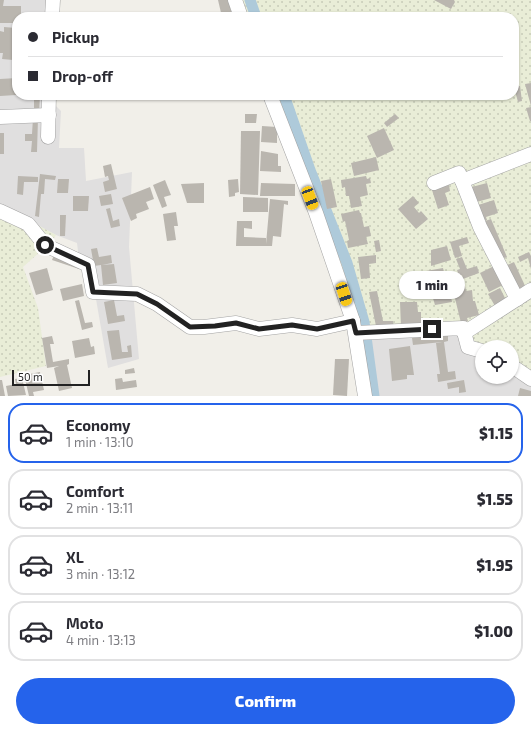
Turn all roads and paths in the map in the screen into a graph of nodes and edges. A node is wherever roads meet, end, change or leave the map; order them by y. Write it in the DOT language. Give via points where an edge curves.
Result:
graph roads {
  1 [pos="53,0"];
  2 [pos="235,0"];
  3 [pos="52,12"];
  4 [pos="239,12"];
  5 [pos="49,100"];
  6 [pos="272,100"];
  7 [pos="49,115"];
  8 [pos="0,118"];
  9 [pos="48,137"];
  10 [pos="531,154"];
  11 [pos="462,180"];
  12 [pos="434,184"];
  13 [pos="0,211"];
  14 [pos="531,290"];
  15 [pos="517,299"];
  16 [pos="360,329"];
  17 [pos="464,333"];
  18 [pos="475,349"];
  19 [pos="519,371"];
  20 [pos="531,380"];
  21 [pos="364,396"];
  1 -- 3 [label="street"];
  2 -- 4 [label="street"];
  5 -- 7 [label="street"];
  6 -- 16 [label="street"];
  7 -- 8 [label="street"];
  7 -- 9 [label="street"];
  10 -- 11 [label="street"];
  11 -- 12 [label="street" via="459,173"];
  11 -- 15 [label="street" via="480,227"];
  13 -- 16 [label="street" via="28,224 45,245 88,265 93,292 137,294 157,304 190,327 236,323 259,329 292,325 317,329"];
  14 -- 15 [label="street"];
  15 -- 17 [label="street"];
  16 -- 17 [label="street" via="463,328"];
  16 -- 21 [label="street"];
  17 -- 18 [label="street" via="468,347"];
  19 -- 20 [label="street"];
}
